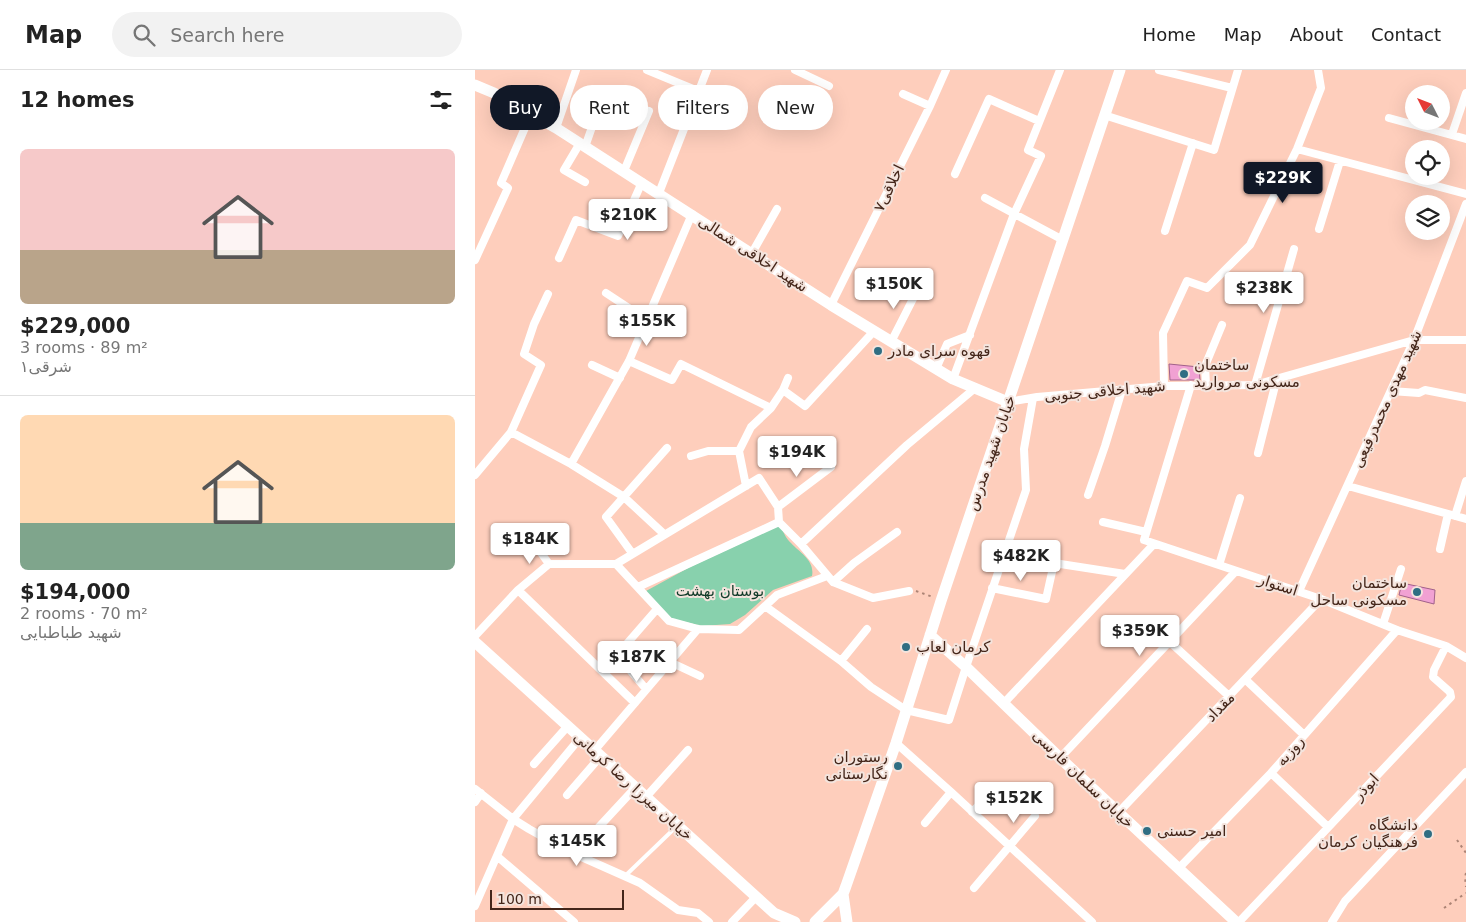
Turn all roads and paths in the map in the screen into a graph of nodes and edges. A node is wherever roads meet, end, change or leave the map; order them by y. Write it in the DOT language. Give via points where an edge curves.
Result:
graph roads {
  1 [pos="576,70"];
  2 [pos="647,70"];
  3 [pos="707,70"];
  4 [pos="795,70"];
  5 [pos="946,70"];
  6 [pos="1060,70"];
  7 [pos="1120,70"];
  8 [pos="1159,70"];
  9 [pos="1238,70"];
  10 [pos="1318,70"];
  11 [pos="475,84"];
  12 [pos="683,85"];
  13 [pos="701,85"];
  14 [pos="827,85"];
  15 [pos="1232,88"];
  16 [pos="490,91"];
  17 [pos="1466,93"];
  18 [pos="903,94"];
  19 [pos="930,106"];
  20 [pos="649,112"];
  21 [pos="1104,115"];
  22 [pos="560,116"];
  23 [pos="1389,118"];
  24 [pos="1039,121"];
  25 [pos="524,130"];
  26 [pos="559,130"];
  27 [pos="589,130"];
  28 [pos="683,130"];
  29 [pos="1452,134"];
  30 [pos="1466,139"];
  31 [pos="1193,143"];
  32 [pos="582,145"];
  33 [pos="1297,149"];
  34 [pos="1340,161"];
  35 [pos="624,171"];
  36 [pos="955,174"];
  37 [pos="585,182"];
  38 [pos="642,182"];
  39 [pos="659,193"];
  40 [pos="1466,194"];
  41 [pos="985,198"];
  42 [pos="1466,204"];
  43 [pos="777,209"];
  44 [pos="1464,212"];
  45 [pos="692,214"];
  46 [pos="1014,214"];
  47 [pos="1319,229"];
  48 [pos="1165,231"];
  49 [pos="1063,240"];
  50 [pos="1294,249"];
  51 [pos="752,254"];
  52 [pos="559,258"];
  53 [pos="475,260"];
  54 [pos="918,289"];
  55 [pos="607,293"];
  56 [pos="548,294"];
  57 [pos="831,305"];
  58 [pos="647,320"];
  59 [pos="1221,325"];
  60 [pos="874,331"];
  61 [pos="970,335"];
  62 [pos="1413,340"];
  63 [pos="1466,340"];
  64 [pos="891,342"];
  65 [pos="629,362"];
  66 [pos="592,365"];
  67 [pos="936,369"];
  68 [pos="620,378"];
  69 [pos="788,378"];
  70 [pos="1277,378"];
  71 [pos="953,380"];
  72 [pos="1191,385"];
  73 [pos="1206,385"];
  74 [pos="1255,385"];
  75 [pos="1164,386"];
  76 [pos="974,389"];
  77 [pos="783,390"];
  78 [pos="1122,390"];
  79 [pos="1391,390"];
  80 [pos="1033,398"];
  81 [pos="1466,398"];
  82 [pos="1007,402"];
  83 [pos="771,408"];
  84 [pos="511,432"];
  85 [pos="667,448"];
  86 [pos="739,451"];
  87 [pos="1258,453"];
  88 [pos="691,456"];
  89 [pos="571,464"];
  90 [pos="831,467"];
  91 [pos="475,475"];
  92 [pos="1466,481"];
  93 [pos="746,486"];
  94 [pos="1348,486"];
  95 [pos="1088,495"];
  96 [pos="624,497"];
  97 [pos="1240,498"];
  98 [pos="777,508"];
  99 [pos="1451,515"];
  100 [pos="1466,519"];
  101 [pos="779,522"];
  102 [pos="1103,522"];
  103 [pos="897,532"];
  104 [pos="515,534"];
  105 [pos="664,534"];
  106 [pos="1145,536"];
  107 [pos="801,544"];
  108 [pos="1154,544"];
  109 [pos="1440,549"];
  110 [pos="632,553"];
  111 [pos="549,564"];
  112 [pos="616,564"];
  113 [pos="1219,565"];
  114 [pos="1401,569"];
  115 [pos="1236,571"];
  116 [pos="1125,574"];
  117 [pos="830,579"];
  118 [pos="638,587"];
  119 [pos="993,588"];
  120 [pos="519,590"];
  121 [pos="909,591"];
  122 [pos="1299,591"];
  123 [pos="1321,599"];
  124 [pos="941,601"];
  125 [pos="765,606"];
  126 [pos="657,608"];
  127 [pos="1383,624"];
  128 [pos="698,629"];
  129 [pos="867,629"];
  130 [pos="1397,630"];
  131 [pos="930,635"];
  132 [pos="475,636"];
  133 [pos="475,642"];
  134 [pos="1170,642"];
  135 [pos="1446,646"];
  136 [pos="1466,658"];
  137 [pos="841,661"];
  138 [pos="670,662"];
  139 [pos="966,667"];
  140 [pos="700,676"];
  141 [pos="1246,680"];
  142 [pos="647,689"];
  143 [pos="1230,696"];
  144 [pos="635,703"];
  145 [pos="1004,703"];
  146 [pos="906,710"];
  147 [pos="567,727"];
  148 [pos="1304,735"];
  149 [pos="580,738"];
  150 [pos="896,743"];
  151 [pos="688,750"];
  152 [pos="597,754"];
  153 [pos="1059,758"];
  154 [pos="534,764"];
  155 [pos="1271,772"];
  156 [pos="1466,772"];
  157 [pos="635,788"];
  158 [pos="478,791"];
  159 [pos="951,792"];
  160 [pos="567,795"];
  161 [pos="989,795"];
  162 [pos="646,797"];
  163 [pos="475,802"];
  164 [pos="973,812"];
  165 [pos="1118,813"];
  166 [pos="1035,816"];
  167 [pos="513,819"];
  168 [pos="925,823"];
  169 [pos="677,826"];
  170 [pos="1328,827"];
  171 [pos="597,830"];
  172 [pos="1457,840"];
  173 [pos="1009,846"];
  174 [pos="1466,854"];
  175 [pos="498,857"];
  176 [pos="1179,869"];
  177 [pos="625,876"];
  178 [pos="1466,876"];
  179 [pos="1466,887"];
  180 [pos="974,888"];
  181 [pos="1466,893"];
  182 [pos="843,894"];
  183 [pos="756,897"];
  184 [pos="475,906"];
  185 [pos="1444,908"];
  186 [pos="776,918"];
  187 [pos="574,922"];
  188 [pos="709,922"];
  189 [pos="732,922"];
  190 [pos="795,922"];
  191 [pos="815,922"];
  192 [pos="847,922"];
  193 [pos="1092,922"];
  194 [pos="1237,922"];
  195 [pos="1332,922"];
  1 -- 22 [label="street"];
  2 -- 12 [label="street"];
  3 -- 13 [label="street"];
  4 -- 14 [label="street"];
  5 -- 19 [label="street, اخلاقی۷"];
  6 -- 24 [label="street"];
  7 -- 21 [label="main road, خیابان شهید مدرس"];
  8 -- 15 [label="street"];
  9 -- 15 [label="street"];
  10 -- 33 [label="street" via="1321,88"];
  11 -- 16 [label="main road, شهید اخلاقی شمالی"];
  15 -- 31 [label="street" via="1214,150"];
  17 -- 29 [label="street"];
  18 -- 19 [label="street"];
  19 -- 57 [label="street, اخلاقی۷"];
  20 -- 35 [label="street"];
  21 -- 31 [label="street"];
  21 -- 49 [label="main road, خیابان شهید مدرس"];
  23 -- 29 [label="street"];
  24 -- 36 [label="street" via="989,99"];
  24 -- 46 [label="street" via="1028,150 1041,156"];
  25 -- 53 [label="street" via="501,182 508,188"];
  26 -- 32 [label="main road, شهید اخلاقی شمالی"];
  27 -- 32 [label="street"];
  28 -- 39 [label="street"];
  29 -- 30 [label="street"];
  31 -- 48 [label="street"];
  32 -- 35 [label="main road, شهید اخلاقی شمالی"];
  32 -- 37 [label="street" via="564,170"];
  33 -- 34 [label="street"];
  33 -- 75 [label="street" via="1251,245 1207,288 1187,281 1163,333"];
  34 -- 40 [label="street"];
  34 -- 47 [label="street"];
  35 -- 38 [label="main road, شهید اخلاقی شمالی"];
  38 -- 39 [label="main road, شهید اخلاقی شمالی"];
  38 -- 52 [label="street" via="618,236 576,220"];
  39 -- 45 [label="main road, شهید اخلاقی شمالی"];
  41 -- 46 [label="street"];
  42 -- 44 [label="street, شهید مهدی محمدرفیعی"];
  43 -- 51 [label="street"];
  44 -- 62 [label="street, شهید مهدی محمدرفیعی"];
  45 -- 51 [label="main road, شهید اخلاقی شمالی"];
  45 -- 58 [label="street"];
  46 -- 49 [label="street"];
  46 -- 61 [label="street"];
  49 -- 82 [label="main road, خیابان شهید مدرس"];
  50 -- 74 [label="street"];
  51 -- 57 [label="main road, شهید اخلاقی شمالی"];
  54 -- 64 [label="street"];
  55 -- 58 [label="street"];
  56 -- 84 [label="street" via="524,354 541,365"];
  57 -- 60 [label="main road, شهید اخلاقی شمالی"];
  58 -- 65 [label="street"];
  59 -- 73 [label="street" via="1205,366"];
  60 -- 64 [label="main road, شهید اخلاقی شمالی"];
  60 -- 77 [label="street" via="805,406"];
  61 -- 67 [label="street" via="947,344"];
  61 -- 71 [label="street"];
  62 -- 63 [label="street, شهید اخلاقی جنوبی"];
  62 -- 70 [label="street, شهید اخلاقی جنوبی"];
  62 -- 79 [label="street, شهید مهدی محمدرفیعی"];
  64 -- 67 [label="main road, شهید اخلاقی شمالی"];
  65 -- 68 [label="street"];
  65 -- 83 [label="street" via="672,380 681,364"];
  66 -- 68 [label="street"];
  67 -- 71 [label="main road, شهید اخلاقی شمالی"];
  68 -- 89 [label="street"];
  69 -- 77 [label="street"];
  70 -- 74 [label="street, شهید اخلاقی جنوبی"];
  70 -- 87 [label="street"];
  71 -- 76 [label="main road, شهید اخلاقی شمالی"];
  72 -- 73 [label="street, شهید اخلاقی جنوبی"];
  72 -- 75 [label="street, شهید اخلاقی جنوبی"];
  72 -- 106 [label="street"];
  73 -- 74 [label="street, شهید اخلاقی جنوبی"];
  75 -- 78 [label="street, شهید اخلاقی جنوبی"];
  76 -- 82 [label="main road, شهید اخلاقی شمالی"];
  76 -- 107 [label="street" via="907,445"];
  77 -- 83 [label="street"];
  78 -- 80 [label="street, شهید اخلاقی جنوبی"];
  78 -- 95 [label="street"];
  79 -- 81 [label="street" via="1419,393 1425,390"];
  79 -- 94 [label="street, شهید مهدی محمدرفیعی"];
  80 -- 82 [label="street, شهید اخلاقی جنوبی"];
  80 -- 119 [label="street" via="1024,449 1026,490"];
  82 -- 124 [label="main road, خیابان شهید مدرس"];
  83 -- 86 [label="street" via="751,427"];
  84 -- 89 [label="street"];
  84 -- 91 [label="street"];
  85 -- 96 [label="street"];
  86 -- 88 [label="street" via="709,451"];
  86 -- 93 [label="street"];
  89 -- 96 [label="street"];
  90 -- 98 [label="street"];
  92 -- 99 [label="street"];
  93 -- 98 [label="street" via="759,478"];
  93 -- 105 [label="street"];
  94 -- 99 [label="street"];
  94 -- 122 [label="street, شهید مهدی محمدرفیعی"];
  96 -- 105 [label="street"];
  96 -- 110 [label="street" via="606,518"];
  97 -- 113 [label="street"];
  98 -- 101 [label="street"];
  99 -- 100 [label="street"];
  99 -- 109 [label="street"];
  101 -- 107 [label="street"];
  101 -- 118 [label="street"];
  102 -- 106 [label="street, استوار"];
  103 -- 117 [label="street"];
  104 -- 111 [label="street" via="539,550"];
  105 -- 110 [label="street"];
  106 -- 108 [label="street, استوار"];
  107 -- 117 [label="street"];
  108 -- 113 [label="street, استوار"];
  108 -- 116 [label="street"];
  110 -- 112 [label="street"];
  111 -- 112 [label="street"];
  111 -- 120 [label="street"];
  112 -- 118 [label="street"];
  113 -- 115 [label="street, استوار"];
  114 -- 127 [label="street"];
  115 -- 122 [label="street, استوار"];
  115 -- 134 [label="street"];
  116 -- 119 [label="street" via="1054,563 1046,599"];
  116 -- 145 [label="street"];
  117 -- 121 [label="street" via="873,598"];
  117 -- 125 [label="street" via="777,595"];
  118 -- 126 [label="street"];
  119 -- 139 [label="street"];
  120 -- 132 [label="street"];
  120 -- 144 [label="street"];
  121 -- 124 [label="path"];
  122 -- 123 [label="street, استوار"];
  123 -- 127 [label="street, استوار"];
  123 -- 141 [label="street, مقداد"];
  124 -- 131 [label="main road, خیابان شهید مدرس"];
  125 -- 128 [label="street" via="739,630"];
  125 -- 137 [label="street"];
  126 -- 128 [label="street" via="669,621"];
  126 -- 142 [label="street" via="617,655"];
  127 -- 130 [label="street, استوار"];
  128 -- 138 [label="street"];
  129 -- 137 [label="street"];
  130 -- 135 [label="street, استوار"];
  130 -- 148 [label="street, روزبه"];
  131 -- 139 [label="main road, خیابان سلمان فارسی"];
  131 -- 146 [label="main road, خیابان شهید مدرس"];
  133 -- 147 [label="main road, خیابان میرزا رضا کرمانی"];
  134 -- 143 [label="street"];
  134 -- 153 [label="street"];
  135 -- 136 [label="street, استوار"];
  135 -- 170 [label="street, ابوذر" via="1433,677 1450,692 1451,697"];
  137 -- 146 [label="street" via="871,687"];
  138 -- 140 [label="street"];
  138 -- 142 [label="street"];
  139 -- 145 [label="main road, خیابان سلمان فارسی"];
  139 -- 146 [label="street" via="949,720"];
  141 -- 143 [label="street, مقداد"];
  141 -- 148 [label="street"];
  142 -- 144 [label="street"];
  143 -- 165 [label="street, مقداد"];
  144 -- 152 [label="street"];
  145 -- 153 [label="main road, خیابان سلمان فارسی"];
  146 -- 150 [label="main road, خیابان شهید مدرس"];
  147 -- 149 [label="main road, خیابان میرزا رضا کرمانی"];
  147 -- 154 [label="street"];
  148 -- 155 [label="street, روزبه"];
  149 -- 152 [label="main road, خیابان میرزا رضا کرمانی"];
  149 -- 167 [label="street"];
  150 -- 159 [label="street"];
  150 -- 182 [label="main road, خیابان شهید مدرس"];
  151 -- 162 [label="street"];
  152 -- 157 [label="main road, خیابان میرزا رضا کرمانی"];
  152 -- 160 [label="street"];
  153 -- 165 [label="main road, خیابان سلمان فارسی"];
  155 -- 170 [label="street"];
  155 -- 176 [label="street, روزبه"];
  156 -- 195 [label="street" via="1345,901"];
  157 -- 162 [label="main road, خیابان میرزا رضا کرمانی"];
  157 -- 171 [label="street"];
  158 -- 163 [label="street"];
  158 -- 167 [label="street"];
  159 -- 164 [label="street"];
  159 -- 168 [label="street"];
  161 -- 164 [label="street"];
  162 -- 169 [label="main road, خیابان میرزا رضا کرمانی"];
  164 -- 173 [label="street"];
  165 -- 176 [label="main road, خیابان سلمان فارسی"];
  166 -- 173 [label="street"];
  167 -- 175 [label="street"];
  167 -- 177 [label="street" via="568,851"];
  169 -- 177 [label="lane"];
  169 -- 183 [label="main road, خیابان میرزا رضا کرمانی"];
  170 -- 194 [label="street, ابوذر"];
  172 -- 174 [label="path"];
  173 -- 180 [label="street"];
  173 -- 193 [label="street"];
  175 -- 184 [label="street"];
  175 -- 187 [label="street"];
  176 -- 194 [label="main road, خیابان سلمان فارسی"];
  177 -- 188 [label="street" via="678,910 698,913"];
  178 -- 179 [label="path"];
  181 -- 185 [label="path"];
  182 -- 191 [label="main road, خیابان شهید مدرس"];
  182 -- 192 [label="main road, خیابان شهید مدرس"];
  183 -- 186 [label="main road, خیابان میرزا رضا کرمانی"];
  183 -- 189 [label="street"];
  186 -- 190 [label="main road, خیابان میرزا رضا کرمانی"];
}
